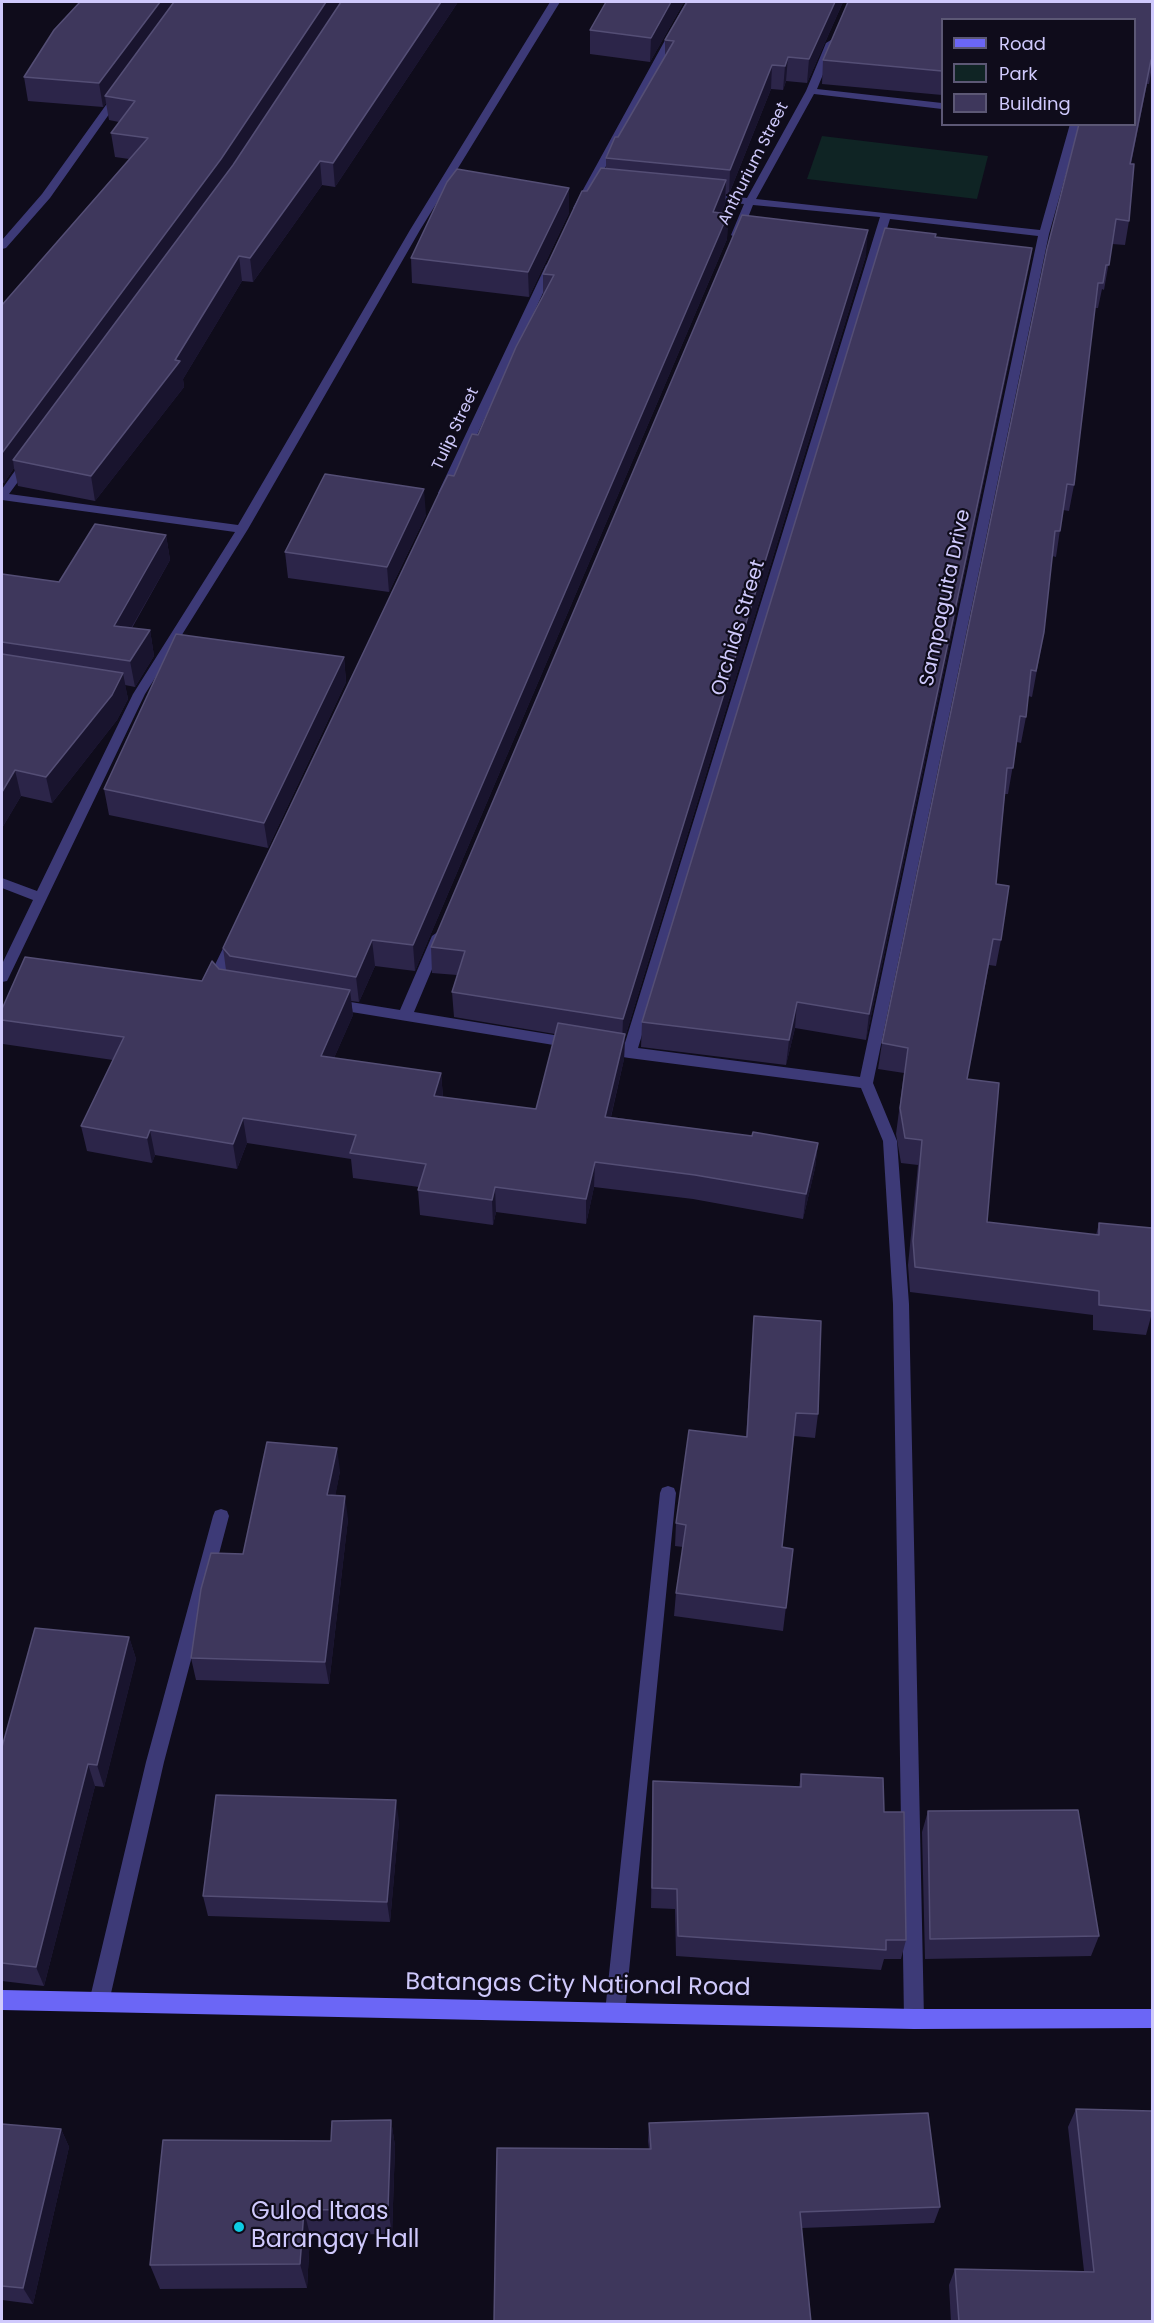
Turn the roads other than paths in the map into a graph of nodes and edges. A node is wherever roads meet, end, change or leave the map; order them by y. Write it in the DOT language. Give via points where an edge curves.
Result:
graph roads {
  1 [pos="555,2"];
  2 [pos="691,2"];
  3 [pos="836,31"];
  4 [pos="127,81"];
  5 [pos="811,91"];
  6 [pos="941,106"];
  7 [pos="1074,126"];
  8 [pos="693,196"];
  9 [pos="750,201"];
  10 [pos="886,215"];
  11 [pos="574,218"];
  12 [pos="1044,234"];
  13 [pos="732,245"];
  14 [pos="2,246"];
  15 [pos="558,250"];
  16 [pos="36,449"];
  17 [pos="2,497"];
  18 [pos="436,510"];
  19 [pos="242,530"];
  20 [pos="2,883"];
  21 [pos="39,897"];
  22 [pos="442,928"];
  23 [pos="238,932"];
  24 [pos="2,977"];
  25 [pos="241,990"];
  26 [pos="323,1003"];
  27 [pos="405,1016"];
  28 [pos="629,1053"];
  29 [pos="866,1083"];
  30 [pos="668,1493"];
  31 [pos="221,1516"];
  32 [pos="2,2000"];
  33 [pos="99,2002"];
  34 [pos="615,2012"];
  35 [pos="914,2019"];
  36 [pos="1152,2019"];
  1 -- 19 [label="street" via="415,230"];
  2 -- 11 [label="street" via="595,186"];
  3 -- 5 [label="street, Anthurium Street"];
  4 -- 14 [label="street" via="46,196"];
  5 -- 6 [label="street"];
  5 -- 9 [label="street, Anthurium Street"];
  7 -- 12 [label="street, Sampaguita Drive"];
  8 -- 9 [label="street"];
  9 -- 10 [label="street"];
  9 -- 13 [label="street, Anthurium Street"];
  10 -- 12 [label="street"];
  10 -- 28 [label="street, Orchids Street"];
  12 -- 29 [label="street, Sampaguita Drive"];
  15 -- 18 [label="street, Tulip Street"];
  16 -- 17 [label="street"];
  17 -- 19 [label="street"];
  19 -- 21 [label="street" via="134,693"];
  20 -- 21 [label="street"];
  21 -- 24 [label="street"];
  22 -- 27 [label="street"];
  23 -- 25 [label="street" via="217,975 229,988"];
  26 -- 27 [label="street"];
  27 -- 28 [label="street"];
  28 -- 29 [label="street"];
  29 -- 35 [label="street" via="891,1141 902,1304"];
  30 -- 34 [label="street"];
  31 -- 33 [label="street" via="154,1761"];
  32 -- 33 [label="street, Batangas City National Road"];
  33 -- 34 [label="street, Batangas City National Road"];
  34 -- 35 [label="street, Batangas City National Road"];
  35 -- 36 [label="street, Batangas City National Road"];
}
